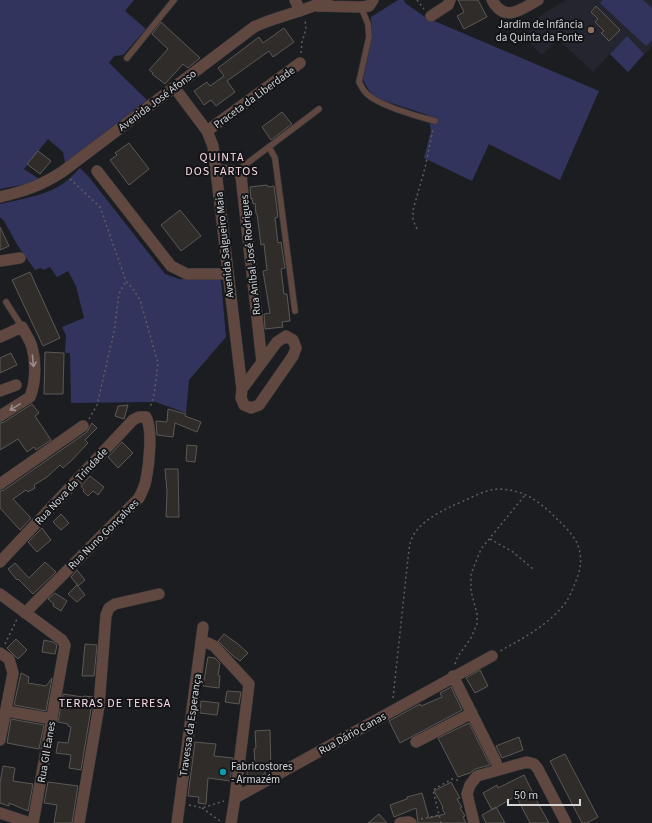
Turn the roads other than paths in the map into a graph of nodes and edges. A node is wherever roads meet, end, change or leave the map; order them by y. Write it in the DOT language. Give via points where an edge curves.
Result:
graph roads {
  1 [pos="174,0"];
  2 [pos="295,0"];
  3 [pos="327,0"];
  4 [pos="450,0"];
  5 [pos="492,0"];
  6 [pos="538,0"];
  7 [pos="365,3"];
  8 [pos="316,6"];
  9 [pos="300,11"];
  10 [pos="431,16"];
  11 [pos="127,58"];
  12 [pos="300,63"];
  13 [pos="174,88"];
  14 [pos="319,109"];
  15 [pos="435,121"];
  16 [pos="207,131"];
  17 [pos="269,147"];
  18 [pos="216,170"];
  19 [pos="97,171"];
  20 [pos="237,171"];
  21 [pos="0,197"];
  22 [pos="20,258"];
  23 [pos="0,261"];
  24 [pos="227,274"];
  25 [pos="6,302"];
  26 [pos="295,311"];
  27 [pos="22,327"];
  28 [pos="0,337"];
  29 [pos="262,362"];
  30 [pos="16,385"];
  31 [pos="242,389"];
  32 [pos="0,391"];
  33 [pos="0,416"];
  34 [pos="146,417"];
  35 [pos="83,426"];
  36 [pos="0,484"];
  37 [pos="0,562"];
  38 [pos="0,594"];
  39 [pos="159,594"];
  40 [pos="23,611"];
  41 [pos="203,627"];
  42 [pos="201,642"];
  43 [pos="0,653"];
  44 [pos="492,656"];
  45 [pos="454,676"];
  46 [pos="6,711"];
  47 [pos="472,713"];
  48 [pos="52,719"];
  49 [pos="0,740"];
  50 [pos="416,742"];
  51 [pos="496,762"];
  52 [pos="234,798"];
  53 [pos="0,813"];
  54 [pos="30,823"];
  55 [pos="34,823"];
  56 [pos="79,823"];
  57 [pos="176,823"];
  58 [pos="230,823"];
  59 [pos="400,823"];
  60 [pos="411,823"];
  61 [pos="474,823"];
  62 [pos="566,823"];
  1 -- 11 [label="lane"];
  2 -- 9 [label="street"];
  3 -- 8 [label="street, Avenida José Afonso"];
  4 -- 10 [label="street" via="448,5"];
  5 -- 6 [label="street" via="499,10 507,14"];
  7 -- 8 [label="street, Avenida José Afonso"];
  7 -- 15 [label="lane" via="369,37 359,82 366,93 376,101"];
  8 -- 9 [label="street, Avenida José Afonso"];
  9 -- 13 [label="street, Avenida José Afonso" via="254,27"];
  12 -- 16 [label="street, Praceta da Liberdade"];
  13 -- 16 [label="street, Avenida Salgueiro Maia"];
  13 -- 21 [label="street, Avenida José Afonso" via="46,183"];
  14 -- 17 [label="lane"];
  16 -- 18 [label="street, Avenida Salgueiro Maia" via="214,146"];
  17 -- 20 [label="lane"];
  17 -- 26 [label="lane" via="275,158"];
  18 -- 20 [label="street"];
  18 -- 24 [label="street, Avenida Salgueiro Maia"];
  19 -- 24 [label="street" via="172,266 187,274"];
  20 -- 29 [label="street, Rua Aníbal José Rodrigues" via="242,183"];
  22 -- 23 [label="street"];
  24 -- 31 [label="street, Avenida Salgueiro Maia"];
  25 -- 27 [label="lane"];
  27 -- 28 [label="street"];
  27 -- 33 [label="street, one-way" via="32,347 34,386 30,397"];
  29 -- 31 [label="street, Avenida Salgueiro Maia"];
  29 -- 31 [label="street, Avenida Salgueiro Maia" via="277,342 286,336 293,340 296,348 293,356 259,405 251,408 244,405 241,398"];
  30 -- 32 [label="street"];
  34 -- 37 [label="street, Rua Nova da Trindade" via="139,416 133,420"];
  34 -- 40 [label="street, Rua Nuno Gonçalves" via="151,434 146,480 139,498"];
  35 -- 36 [label="street"];
  38 -- 40 [label="street, Rua GIl Eanes"];
  39 -- 56 [label="street" via="115,604 109,608 106,615 99,706"];
  40 -- 48 [label="street, Rua GIl Eanes" via="65,645"];
  41 -- 42 [label="street, Travessa da Esperança"];
  42 -- 52 [label="street" via="214,646 249,684"];
  42 -- 57 [label="street, Travessa da Esperança"];
  43 -- 46 [label="street" via="9,659 13,673"];
  44 -- 45 [label="street, Rua Dário Canas"];
  45 -- 47 [label="street"];
  45 -- 52 [label="street, Rua Dário Canas"];
  46 -- 48 [label="street"];
  46 -- 49 [label="street"];
  47 -- 50 [label="street"];
  47 -- 51 [label="street"];
  48 -- 55 [label="street, Rua GIl Eanes"];
  52 -- 58 [label="street"];
  53 -- 54 [label="street"];
  59 -- 60 [label="street"];
  61 -- 62 [label="street" via="468,794 470,785 477,776 527,762 534,764 538,769"];
}
